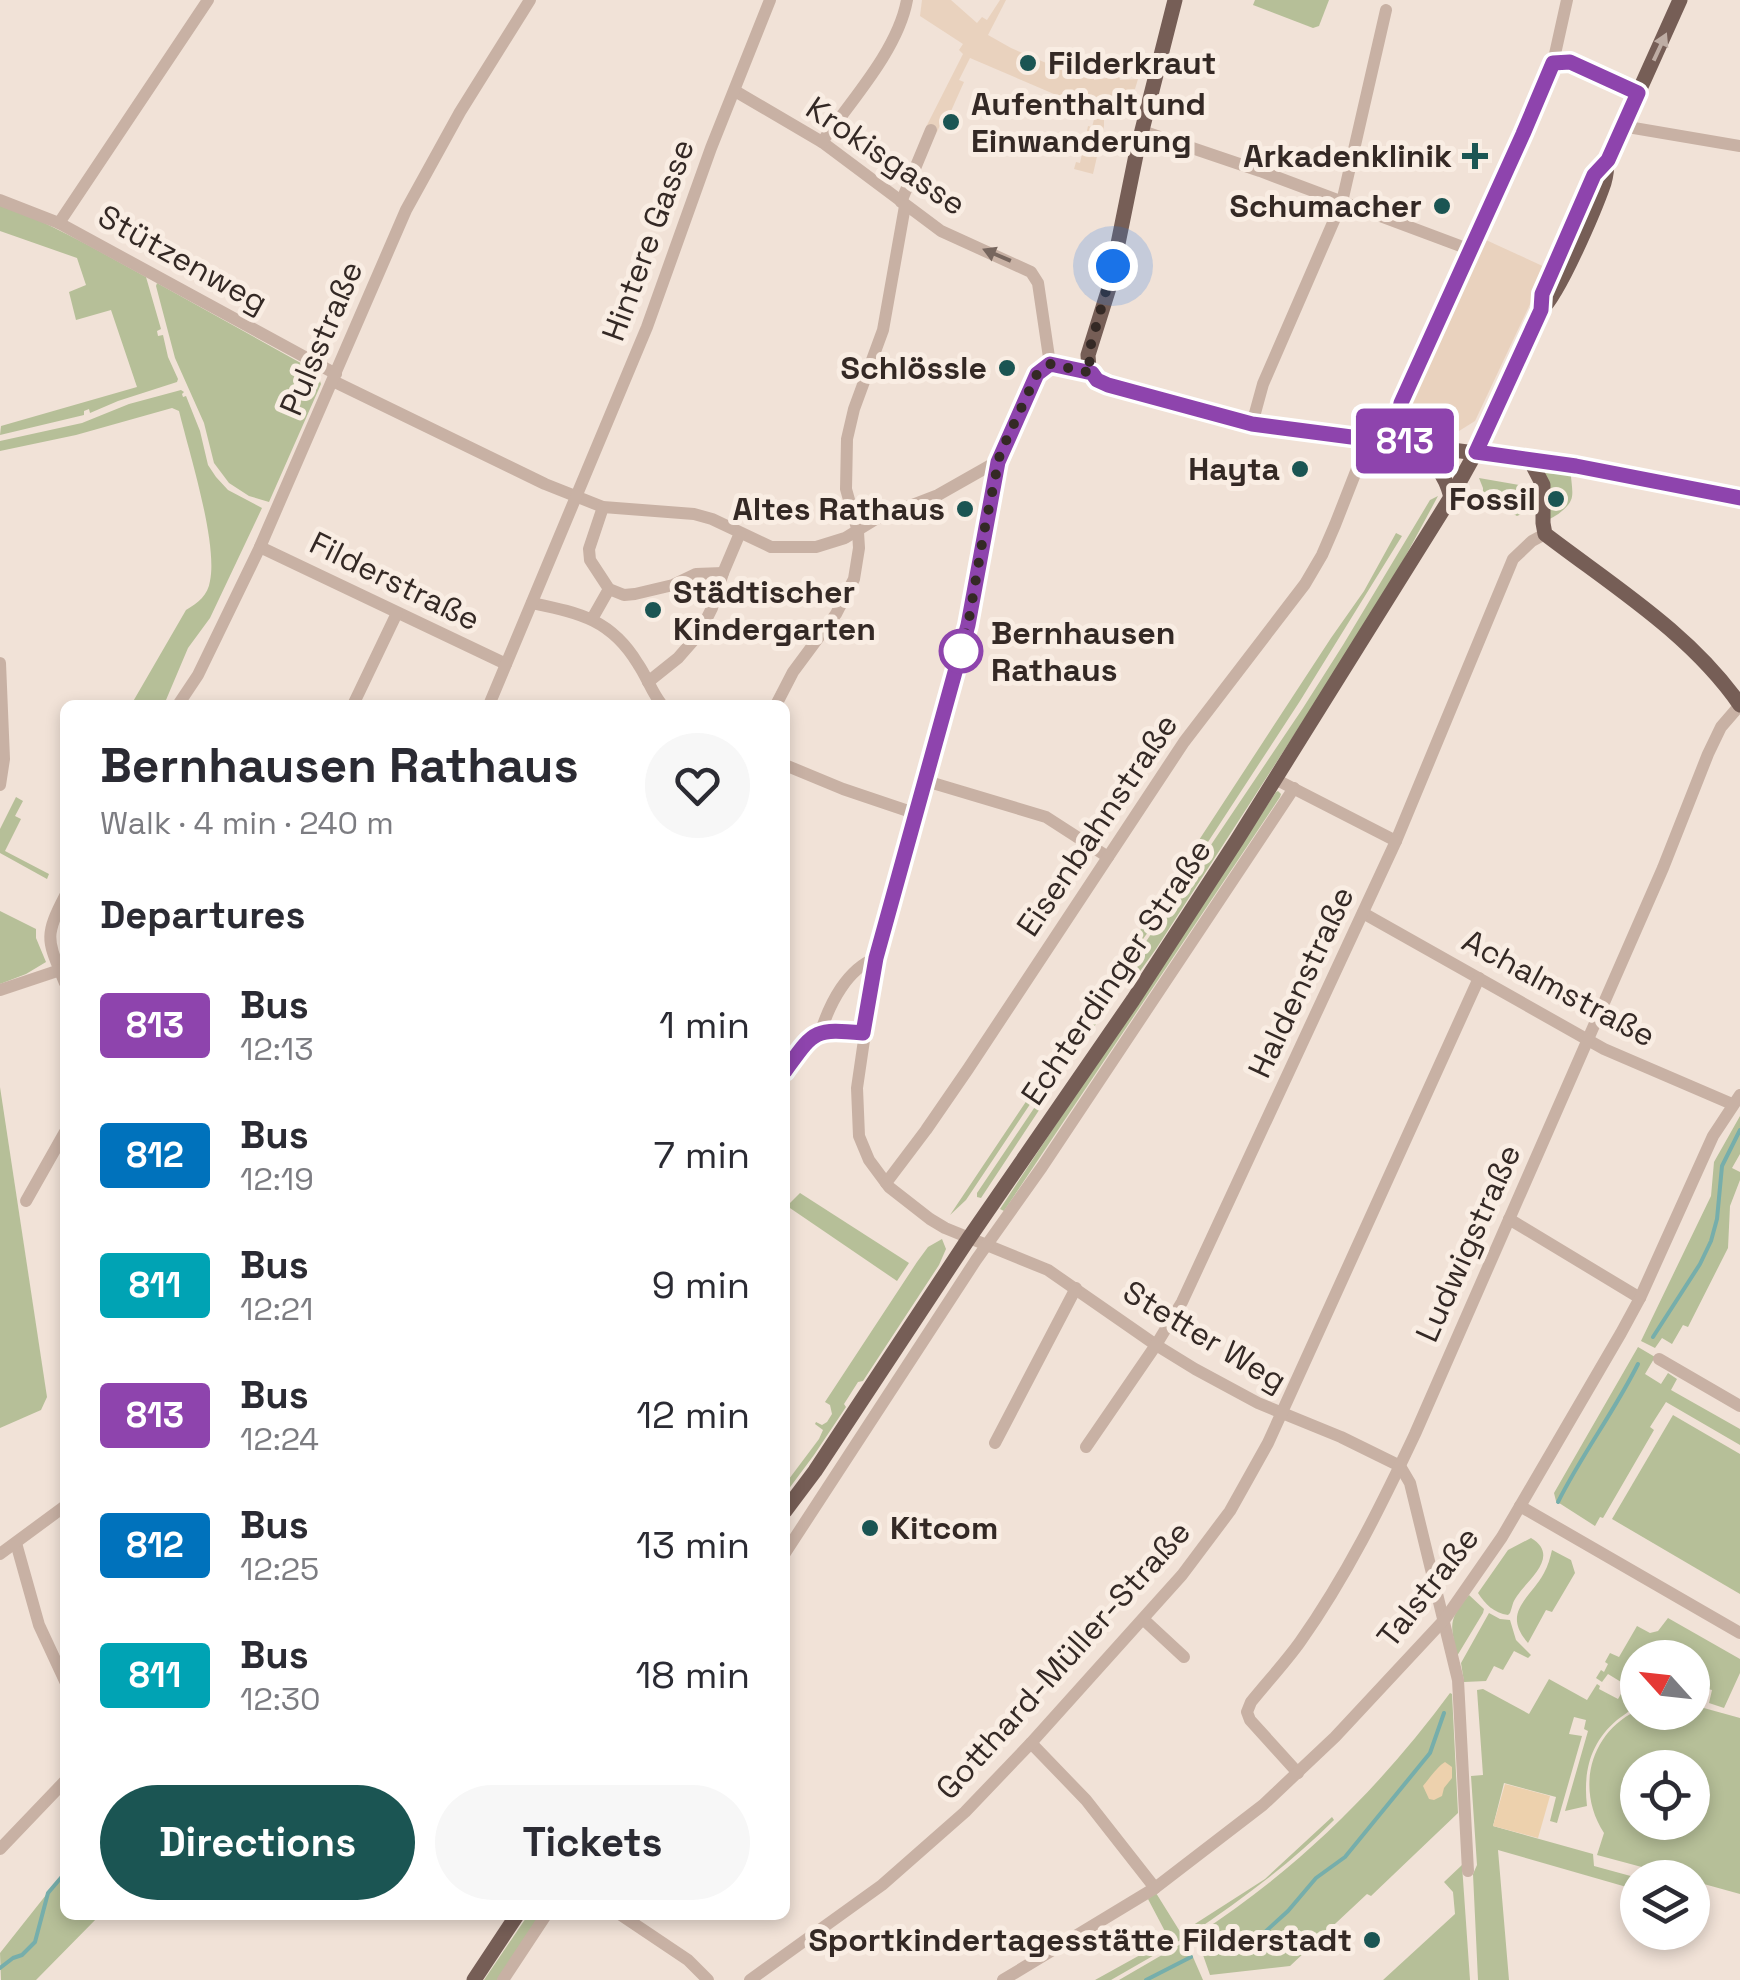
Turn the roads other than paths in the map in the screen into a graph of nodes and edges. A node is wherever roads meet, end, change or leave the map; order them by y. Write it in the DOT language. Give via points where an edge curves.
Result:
graph roads {
  1 [pos="208,0"];
  2 [pos="530,0"];
  3 [pos="770,0"];
  4 [pos="907,0"];
  5 [pos="1175,0"];
  6 [pos="1567,0"];
  7 [pos="1680,0"];
  8 [pos="1386,10"];
  9 [pos="1553,63"];
  10 [pos="735,91"];
  11 [pos="1638,93"];
  12 [pos="1622,126"];
  13 [pos="931,130"];
  14 [pos="1142,131"];
  15 [pos="822,142"];
  16 [pos="1740,146"];
  17 [pos="0,200"];
  18 [pos="1342,202"];
  19 [pos="903,204"];
  20 [pos="59,223"];
  21 [pos="1471,250"];
  22 [pos="1050,364"];
  23 [pos="1092,373"];
  24 [pos="335,378"];
  25 [pos="1252,424"];
  26 [pos="1365,438"];
  27 [pos="1405,444"];
  28 [pos="1476,452"];
  29 [pos="1530,460"];
  30 [pos="998,462"];
  31 [pos="576,497"];
  32 [pos="1451,497"];
  33 [pos="1740,498"];
  34 [pos="603,506"];
  35 [pos="858,532"];
  36 [pos="740,533"];
  37 [pos="1546,534"];
  38 [pos="260,547"];
  39 [pos="723,572"];
  40 [pos="609,589"];
  41 [pos="532,603"];
  42 [pos="396,613"];
  43 [pos="592,618"];
  44 [pos="0,663"];
  45 [pos="506,664"];
  46 [pos="648,682"];
  47 [pos="181,700"];
  48 [pos="355,700"];
  49 [pos="491,700"];
  50 [pos="659,700"];
  51 [pos="779,700"];
  52 [pos="1740,705"];
  53 [pos="790,767"];
  54 [pos="1275,779"];
  55 [pos="926,781"];
  56 [pos="0,785"];
  57 [pos="1294,788"];
  58 [pos="917,814"];
  59 [pos="1396,841"];
  60 [pos="1108,857"];
  61 [pos="60,906"];
  62 [pos="1363,913"];
  63 [pos="876,958"];
  64 [pos="60,971"];
  65 [pos="60,977"];
  66 [pos="1478,978"];
  67 [pos="0,990"];
  68 [pos="821,1031"];
  69 [pos="863,1033"];
  70 [pos="1588,1039"];
  71 [pos="790,1063"];
  72 [pos="1736,1099"];
  73 [pos="60,1141"];
  74 [pos="886,1182"];
  75 [pos="26,1201"];
  76 [pos="1509,1219"];
  77 [pos="969,1238"];
  78 [pos="987,1244"];
  79 [pos="1076,1288"];
  80 [pos="1640,1298"];
  81 [pos="1156,1346"];
  82 [pos="1659,1359"];
  83 [pos="1740,1406"];
  84 [pos="1282,1414"];
  85 [pos="996,1443"];
  86 [pos="1086,1446"];
  87 [pos="1400,1466"];
  88 [pos="790,1505"];
  89 [pos="1520,1506"];
  90 [pos="60,1510"];
  91 [pos="790,1515"];
  92 [pos="805,1524"];
  93 [pos="16,1542"];
  94 [pos="790,1546"];
  95 [pos="0,1554"];
  96 [pos="1143,1619"];
  97 [pos="1445,1619"];
  98 [pos="1740,1633"];
  99 [pos="1184,1657"];
  100 [pos="60,1670"];
  101 [pos="1031,1743"];
  102 [pos="1298,1773"];
  103 [pos="60,1786"];
  104 [pos="0,1849"];
  105 [pos="1468,1872"];
  106 [pos="1155,1888"];
  107 [pos="514,1920"];
  108 [pos="543,1920"];
  109 [pos="628,1920"];
  110 [pos="474,1980"];
  111 [pos="502,1980"];
  112 [pos="708,1980"];
  113 [pos="750,1980"];
  114 [pos="1004,1980"];
  1 -- 20 [label="street"];
  2 -- 24 [label="street, Pulsstraße" via="417,188"];
  3 -- 10 [label="street, Hintere Gasse"];
  4 -- 15 [label="street" via="878,64"];
  5 -- 14 [label="main road"];
  6 -- 9 [label="street"];
  11 -- 7 [label="main road, Echterdinger Straße, one-way"];
  8 -- 18 [label="street"];
  9 -- 11 [label="street" via="1570,62"];
  9 -- 21 [label="street"];
  10 -- 15 [label="street, Krokisgasse"];
  10 -- 31 [label="street, Hintere Gasse"];
  11 -- 12 [label="main road, Echterdinger Straße"];
  12 -- 16 [label="street"];
  12 -- 28 [label="main road, Echterdinger Straße" via="1594,175 1586,208"];
  13 -- 19 [label="street"];
  14 -- 18 [label="street"];
  14 -- 23 [label="main road" via="1088,355"];
  15 -- 19 [label="street, Krokisgasse"];
  17 -- 20 [label="street, Stützenweg"];
  18 -- 21 [label="street"];
  18 -- 25 [label="street"];
  22 -- 19 [label="street, Krokisgasse, one-way" via="1031,272 941,231"];
  19 -- 35 [label="street" via="883,330 847,440 846,489"];
  20 -- 24 [label="street, Stützenweg"];
  21 -- 27 [label="street" via="1401,403"];
  22 -- 23 [label="street"];
  22 -- 30 [label="street, Stetter Weg" via="1037,374"];
  23 -- 25 [label="main road" via="1108,385"];
  24 -- 31 [label="street, Stützenweg"];
  24 -- 38 [label="street, Pulsstraße"];
  25 -- 26 [label="main road"];
  26 -- 27 [label="main road"];
  26 -- 60 [label="street, Eisenbahnstraße" via="1354,478 1304,584"];
  27 -- 28 [label="main road"];
  27 -- 32 [label="main road" via="1434,462"];
  28 -- 29 [label="main road"];
  28 -- 32 [label="main road, Echterdinger Straße"];
  29 -- 33 [label="main road"];
  29 -- 37 [label="main road" via="1544,484"];
  30 -- 35 [label="street, Stützenweg"];
  30 -- 55 [label="street, Stetter Weg" via="968,625"];
  31 -- 34 [label="street, Stützenweg"];
  31 -- 41 [label="street, Hintere Gasse"];
  32 -- 54 [label="main road, Echterdinger Straße"];
  34 -- 36 [label="street, Stützenweg" via="694,514"];
  34 -- 40 [label="street" via="590,560"];
  35 -- 36 [label="street, Stützenweg" via="798,548 772,547"];
  35 -- 51 [label="street" via="859,561 846,598"];
  36 -- 39 [label="street"];
  37 -- 52 [label="main road" via="1690,648"];
  37 -- 59 [label="street, Haldenstraße" via="1514,559"];
  38 -- 42 [label="street, Filderstraße"];
  38 -- 47 [label="street, Pulsstraße"];
  39 -- 40 [label="street" via="634,594"];
  39 -- 46 [label="street" via="699,634"];
  40 -- 43 [label="street"];
  41 -- 43 [label="street"];
  41 -- 45 [label="street, Hintere Gasse"];
  42 -- 45 [label="street, Filderstraße"];
  42 -- 48 [label="street"];
  43 -- 46 [label="street" via="622,641"];
  44 -- 56 [label="street"];
  45 -- 49 [label="street, Hintere Gasse"];
  46 -- 50 [label="street"];
  52 -- 70 [label="street, Ludwigstraße" via="1708,754"];
  53 -- 58 [label="street"];
  54 -- 57 [label="street"];
  54 -- 77 [label="main road, Echterdinger Straße"];
  55 -- 58 [label="street, Stetter Weg"];
  55 -- 60 [label="street" via="1046,816"];
  57 -- 59 [label="street"];
  57 -- 78 [label="street, Echterdinger Straße"];
  58 -- 63 [label="street, Stetter Weg"];
  59 -- 62 [label="street, Haldenstraße"];
  60 -- 74 [label="street, Eisenbahnstraße"];
  61 -- 64 [label="street" via="49,935"];
  62 -- 66 [label="street, Achalmstraße"];
  62 -- 81 [label="street, Haldenstraße" via="1196,1274"];
  63 -- 68 [label="street" via="854,972"];
  63 -- 69 [label="street, Stetter Weg"];
  65 -- 67 [label="street"];
  66 -- 70 [label="street, Achalmstraße"];
  66 -- 84 [label="street, Gotthard-Müller-Straße"];
  68 -- 69 [label="street"];
  68 -- 71 [label="street"];
  69 -- 74 [label="street, Stetter Weg" via="858,1136"];
  70 -- 72 [label="street, Achalmstraße"];
  70 -- 76 [label="street, Ludwigstraße"];
  72 -- 80 [label="street, Talstraße"];
  73 -- 75 [label="street"];
  74 -- 77 [label="street, Stetter Weg" via="930,1219"];
  76 -- 80 [label="street"];
  76 -- 87 [label="street, Ludwigstraße"];
  77 -- 78 [label="street, Stetter Weg"];
  77 -- 88 [label="main road, Echterdinger Straße"];
  78 -- 79 [label="street, Stetter Weg"];
  78 -- 92 [label="street, Echterdinger Straße"];
  79 -- 81 [label="street, Stetter Weg"];
  79 -- 85 [label="street"];
  80 -- 89 [label="street, Talstraße"];
  81 -- 84 [label="street, Stetter Weg"];
  81 -- 86 [label="street, Haldenstraße"];
  82 -- 83 [label="street"];
  84 -- 87 [label="street, Stetter Weg"];
  84 -- 96 [label="street, Gotthard-Müller-Straße" via="1230,1511"];
  87 -- 97 [label="street"];
  87 -- 102 [label="street, Ludwigstraße" via="1332,1593 1250,1702 1250,1720"];
  89 -- 97 [label="street, Talstraße"];
  89 -- 98 [label="street"];
  90 -- 93 [label="street"];
  91 -- 92 [label="street, Echterdinger Straße"];
  92 -- 94 [label="street, Echterdinger Straße"];
  93 -- 95 [label="street"];
  93 -- 100 [label="street" via="39,1625"];
  96 -- 99 [label="street"];
  96 -- 101 [label="street, Gotthard-Müller-Straße"];
  97 -- 102 [label="street, Talstraße"];
  97 -- 105 [label="street" via="1458,1680"];
  101 -- 106 [label="street"];
  101 -- 113 [label="street, Gotthard-Müller-Straße" via="882,1885"];
  102 -- 106 [label="street, Talstraße"];
  103 -- 104 [label="street"];
  106 -- 114 [label="street, Talstraße"];
  107 -- 110 [label="main road"];
  108 -- 111 [label="street"];
  109 -- 112 [label="street"];
}
